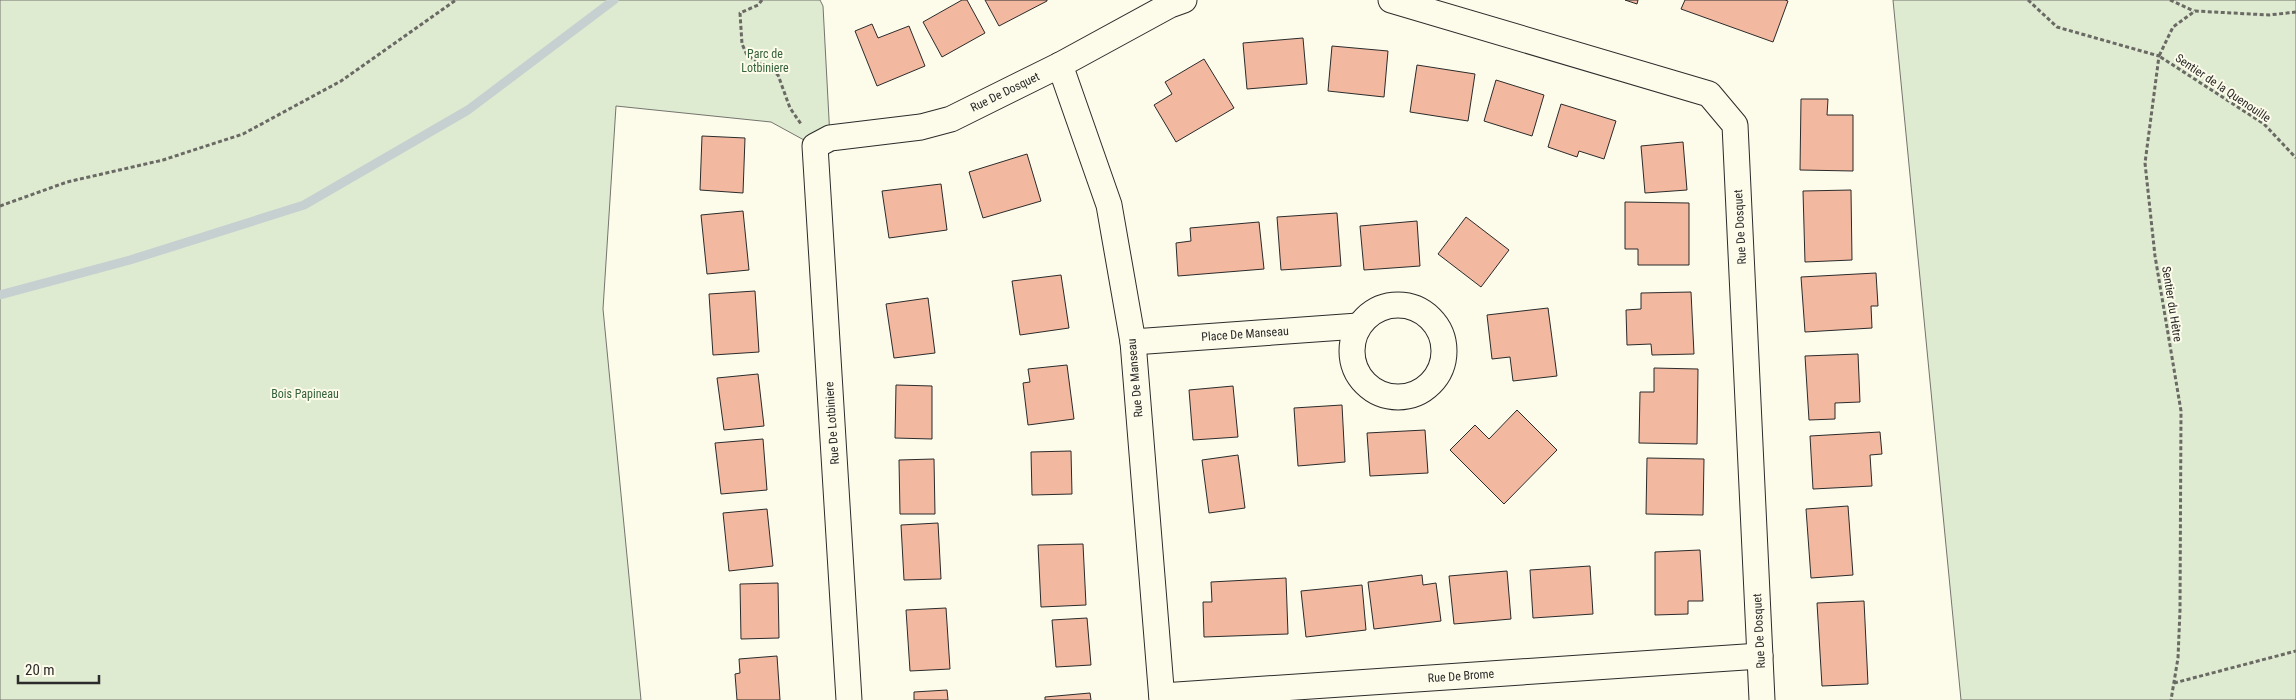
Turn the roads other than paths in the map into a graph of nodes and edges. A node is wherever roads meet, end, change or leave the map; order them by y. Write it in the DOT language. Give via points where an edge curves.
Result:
graph roads {
  1 [pos="1184,0"];
  2 [pos="1391,0"];
  3 [pos="1060,65"];
  4 [pos="815,146"];
  5 [pos="1358,326"];
  6 [pos="1132,342"];
  7 [pos="1760,656"];
  8 [pos="1162,698"];
  9 [pos="849,700"];
  10 [pos="1762,700"];
  1 -- 3 [label="street, Rue De Dosquet"];
  2 -- 7 [label="street, Rue De Dosquet" via="1709,94 1735,125"];
  3 -- 4 [label="street, Rue De Dosquet" via="951,119 921,128 830,138"];
  3 -- 6 [label="street, Rue De Manseau" via="1109,206"];
  4 -- 9 [label="street, Rue De Lotbiniere"];
  5 -- 6 [label="street, Place De Manseau"];
  6 -- 8 [label="street, Rue De Manseau"];
  7 -- 8 [label="street, Rue De Brome"];
  7 -- 10 [label="street, Rue De Dosquet"];
}
